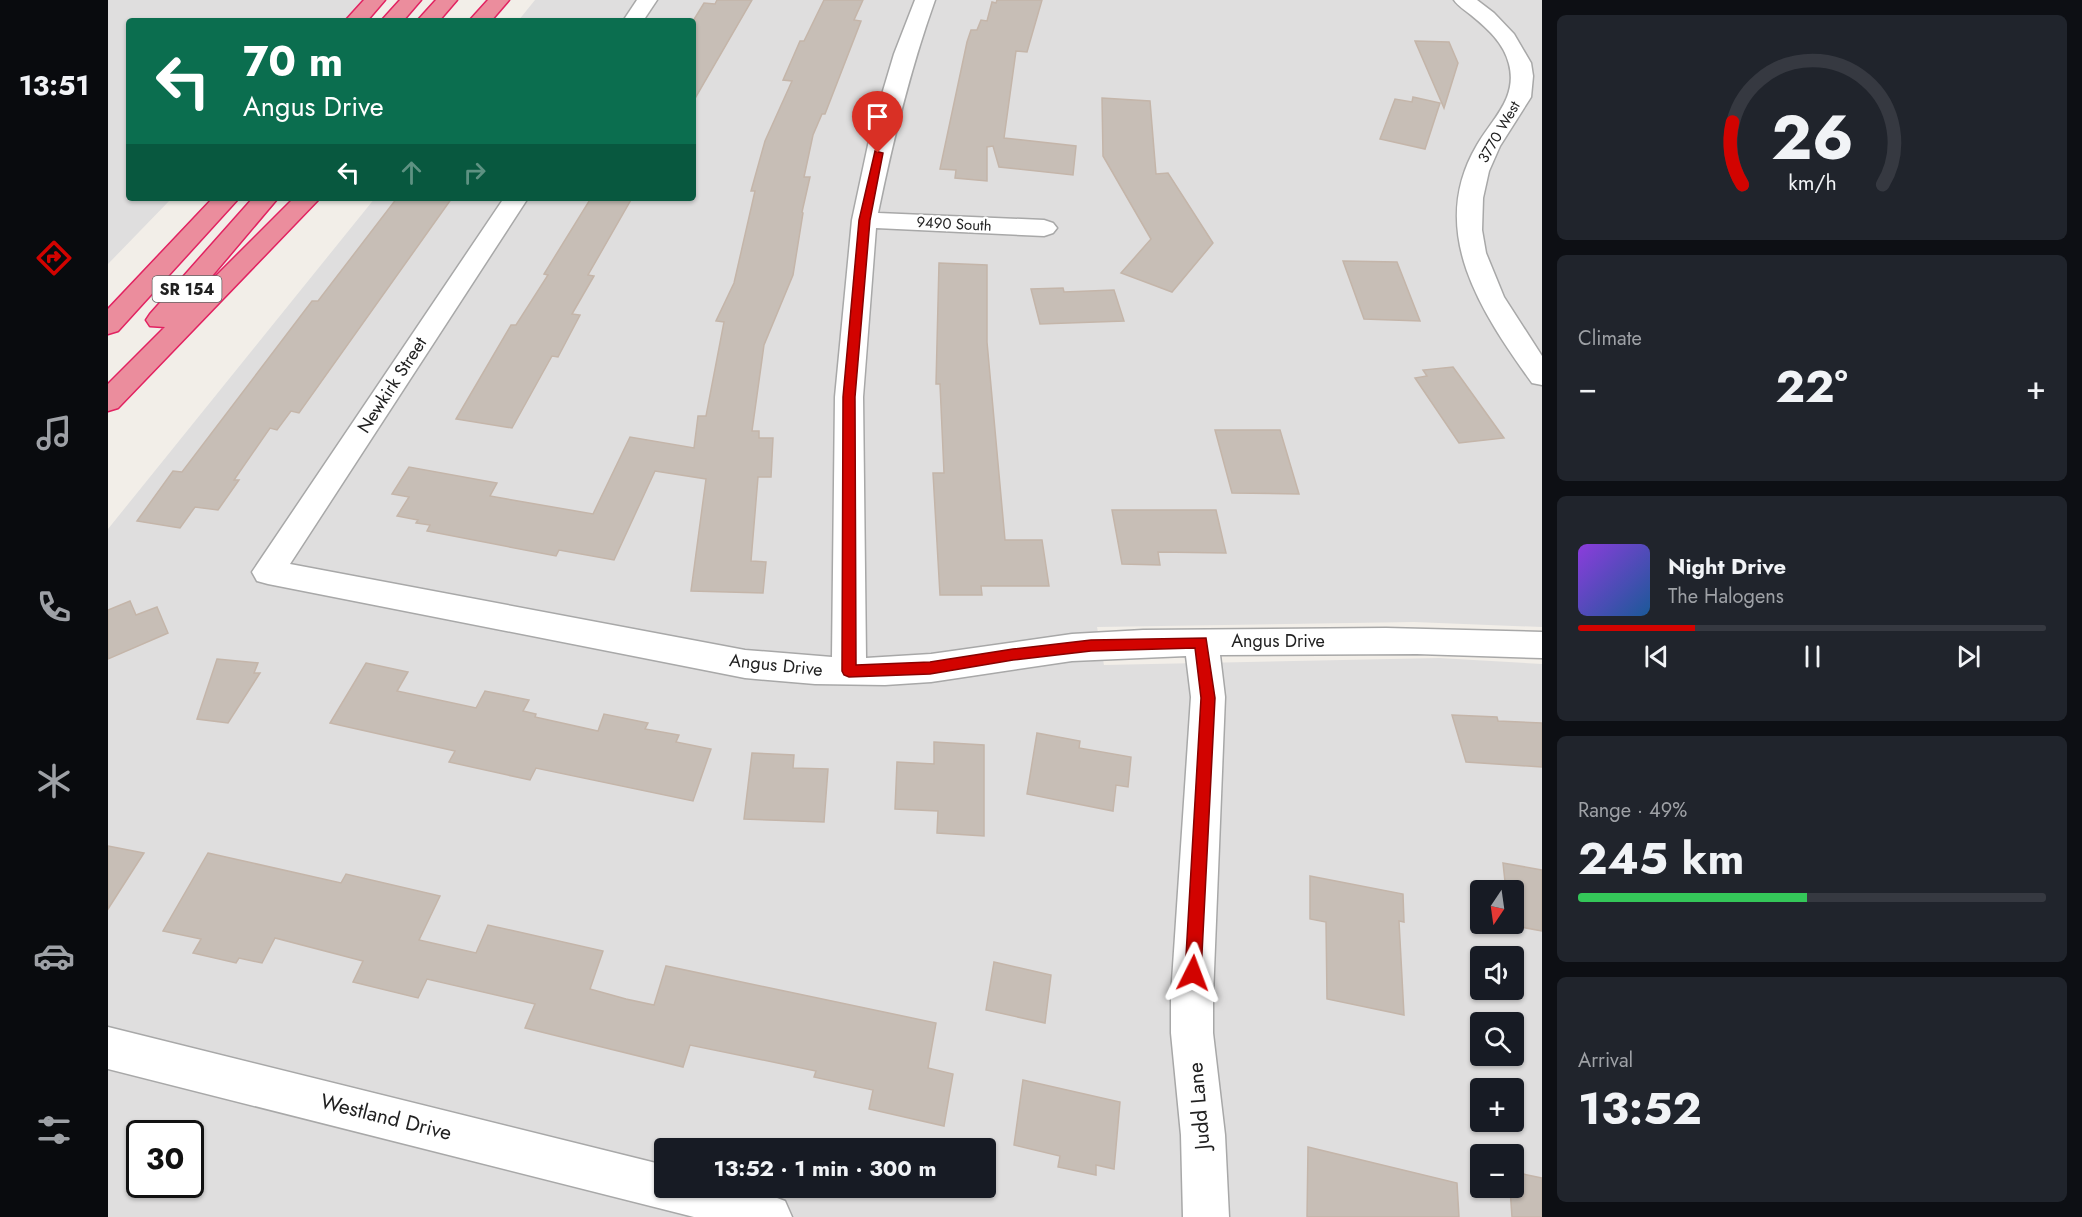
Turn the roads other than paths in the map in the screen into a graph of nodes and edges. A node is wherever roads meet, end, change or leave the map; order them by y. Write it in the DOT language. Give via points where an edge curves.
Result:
graph roads {
  1 [pos="375,0"];
  2 [pos="411,0"];
  3 [pos="447,0"];
  4 [pos="499,0"];
  5 [pos="647,0"];
  6 [pos="925,0"];
  7 [pos="1464,0"];
  8 [pos="358,18"];
  9 [pos="394,18"];
  10 [pos="430,18"];
  11 [pos="482,18"];
  12 [pos="635,18"];
  13 [pos="195,201"];
  14 [pos="224,201"];
  15 [pos="263,201"];
  16 [pos="306,201"];
  17 [pos="514,201"];
  18 [pos="864,220"];
  19 [pos="1044,228"];
  20 [pos="108,303"];
  21 [pos="108,325"];
  22 [pos="1542,376"];
  23 [pos="108,381"];
  24 [pos="108,400"];
  25 [pos="268,572"];
  26 [pos="1201,642"];
  27 [pos="1542,645"];
  28 [pos="849,671"];
  29 [pos="108,1048"];
  30 [pos="654,1185"];
  31 [pos="708,1198"];
  32 [pos="769,1217"];
  33 [pos="1206,1217"];
  1 -- 8 [label="highway"];
  2 -- 9 [label="highway"];
  3 -- 10 [label="highway"];
  4 -- 11 [label="highway"];
  5 -- 12 [label="street"];
  6 -- 18 [label="street" via="883,131"];
  7 -- 22 [label="street, 3770 West" via="1504,33 1522,73 1521,93 1481,158 1473,181 1471,239 1480,273 1497,309"];
  13 -- 20 [label="highway"];
  14 -- 21 [label="highway, SR 154"];
  15 -- 23 [label="highway, SR 154"];
  16 -- 24 [label="highway"];
  17 -- 25 [label="street, Newkirk Street"];
  18 -- 19 [label="street, 9490 South"];
  18 -- 28 [label="street" via="849,397"];
  25 -- 28 [label="street, Angus Drive" via="746,664"];
  26 -- 27 [label="street, Angus Drive"];
  26 -- 28 [label="street, Angus Drive" via="1091,646 930,668"];
  26 -- 33 [label="street, Judd Lane" via="1208,698 1192,1033 1203,1135"];
  29 -- 30 [label="street, Westland Drive"];
  31 -- 32 [label="street, Westland Drive"];
}
